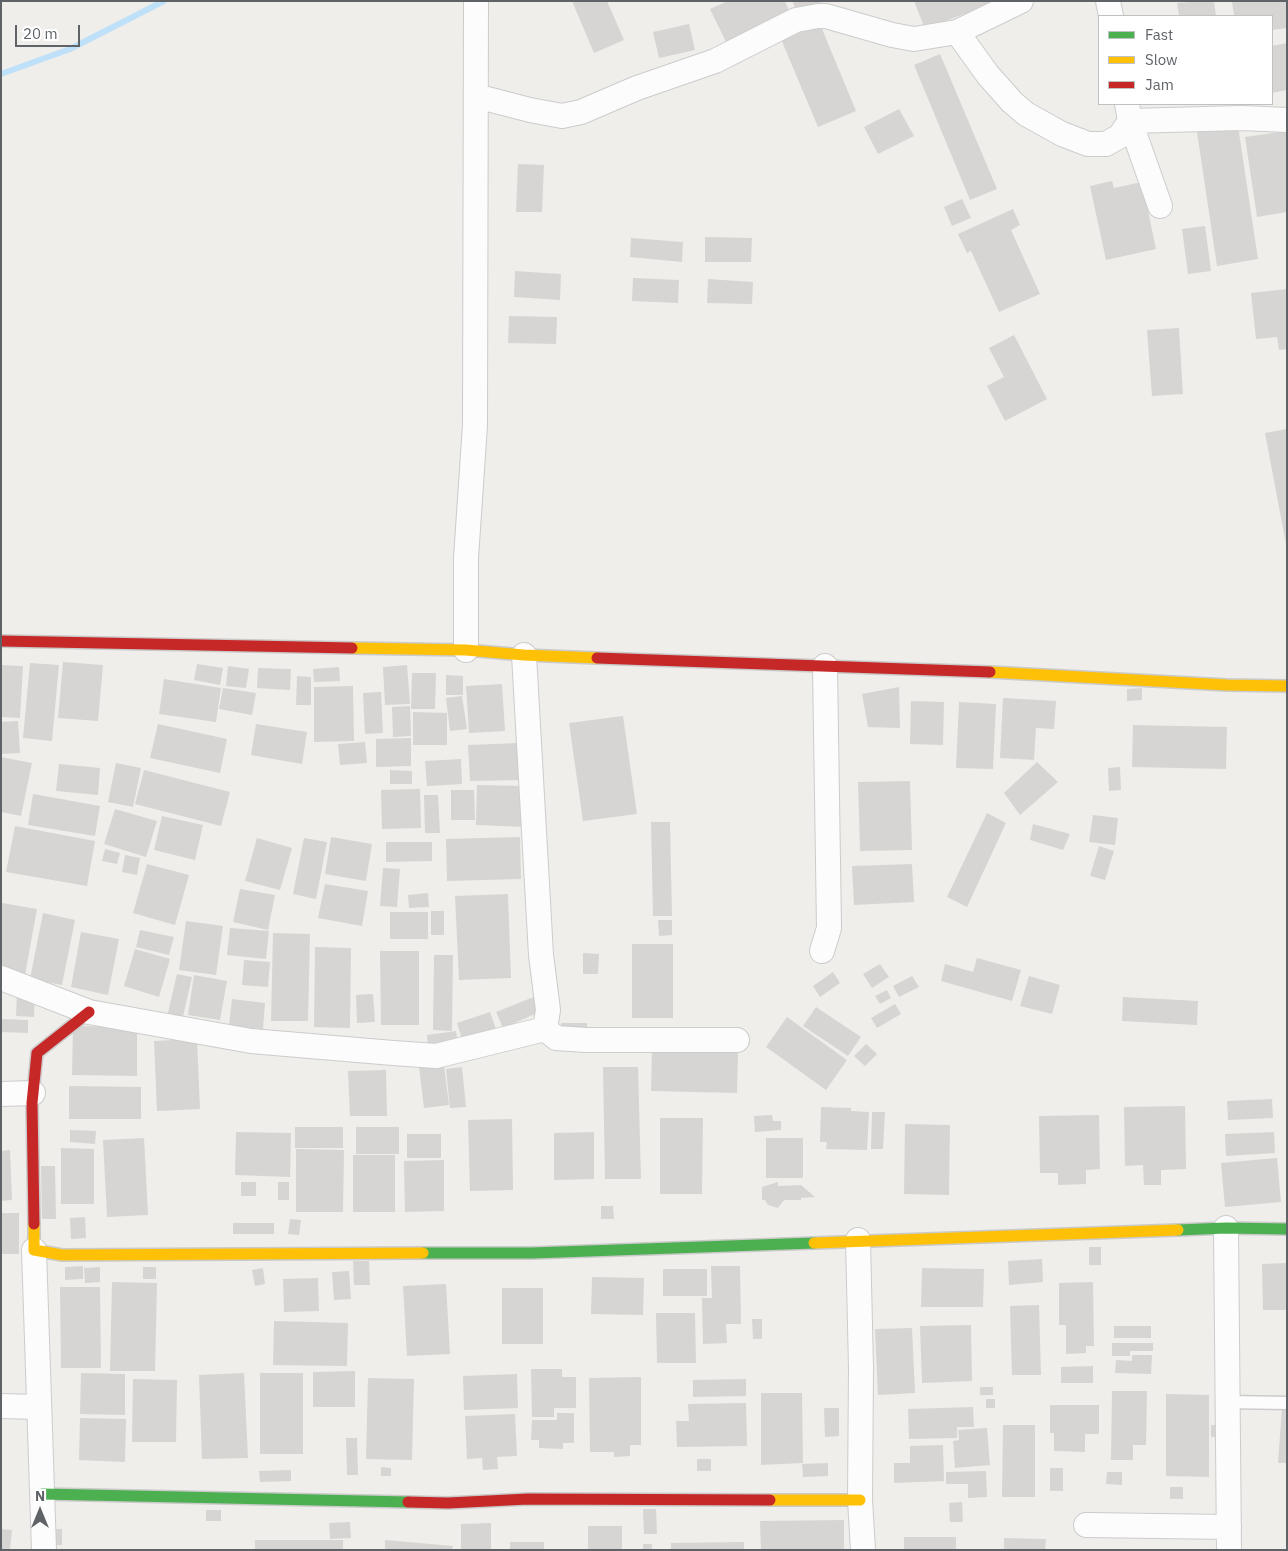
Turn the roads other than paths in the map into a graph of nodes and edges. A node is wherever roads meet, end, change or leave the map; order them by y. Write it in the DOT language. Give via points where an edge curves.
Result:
graph roads {
  1 [pos="476,1"];
  2 [pos="1021,1"];
  3 [pos="1108,1"];
  4 [pos="1111,15"];
  5 [pos="957,32"];
  6 [pos="476,96"];
  7 [pos="1128,113"];
  8 [pos="1287,120"];
  9 [pos="1160,206"];
  10 [pos="1,641"];
  11 [pos="466,650"];
  12 [pos="524,655"];
  13 [pos="825,666"];
  14 [pos="1287,686"];
  15 [pos="822,950"];
  16 [pos="1,978"];
  17 [pos="89,1012"];
  18 [pos="545,1029"];
  19 [pos="737,1040"];
  20 [pos="33,1093"];
  21 [pos="1,1094"];
  22 [pos="1226,1228"];
  23 [pos="1287,1229"];
  24 [pos="858,1240"];
  25 [pos="34,1250"];
  26 [pos="1228,1402"];
  27 [pos="1287,1403"];
  28 [pos="1,1406"];
  29 [pos="38,1407"];
  30 [pos="42,1494"];
  31 [pos="860,1500"];
  32 [pos="1086,1525"];
  33 [pos="1229,1538"];
  34 [pos="44,1550"];
  35 [pos="863,1550"];
  1 -- 6 [label="street"];
  2 -- 5 [label="street"];
  3 -- 4 [label="street"];
  5 -- 6 [label="street" via="914,39 818,16 796,20 715,61 580,112 562,116"];
  5 -- 7 [label="street" via="1012,102 1026,114 1062,134 1088,144 1106,144 1120,136"];
  6 -- 11 [label="street" via="475,425 466,558"];
  7 -- 8 [label="street"];
  7 -- 9 [label="street"];
  10 -- 11 [label="street"];
  11 -- 12 [label="street"];
  12 -- 13 [label="street"];
  12 -- 18 [label="street" via="541,955 548,1010"];
  13 -- 14 [label="street"];
  13 -- 15 [label="street" via="829,928"];
  16 -- 17 [label="street"];
  17 -- 18 [label="street" via="251,1041 436,1056"];
  17 -- 20 [label="street" via="37,1053"];
  18 -- 19 [label="street" via="556,1038 586,1040"];
  20 -- 21 [label="street"];
  20 -- 25 [label="street"];
  22 -- 23 [label="street"];
  22 -- 24 [label="street"];
  22 -- 26 [label="street"];
  24 -- 25 [label="street" via="522,1253 62,1256"];
  24 -- 31 [label="street"];
  25 -- 29 [label="street"];
  26 -- 27 [label="lane"];
  26 -- 33 [label="street"];
  28 -- 29 [label="street"];
  29 -- 30 [label="street"];
  30 -- 31 [label="street" via="448,1503 528,1499"];
  30 -- 34 [label="street"];
  31 -- 35 [label="street"];
  32 -- 33 [label="street"];
}
